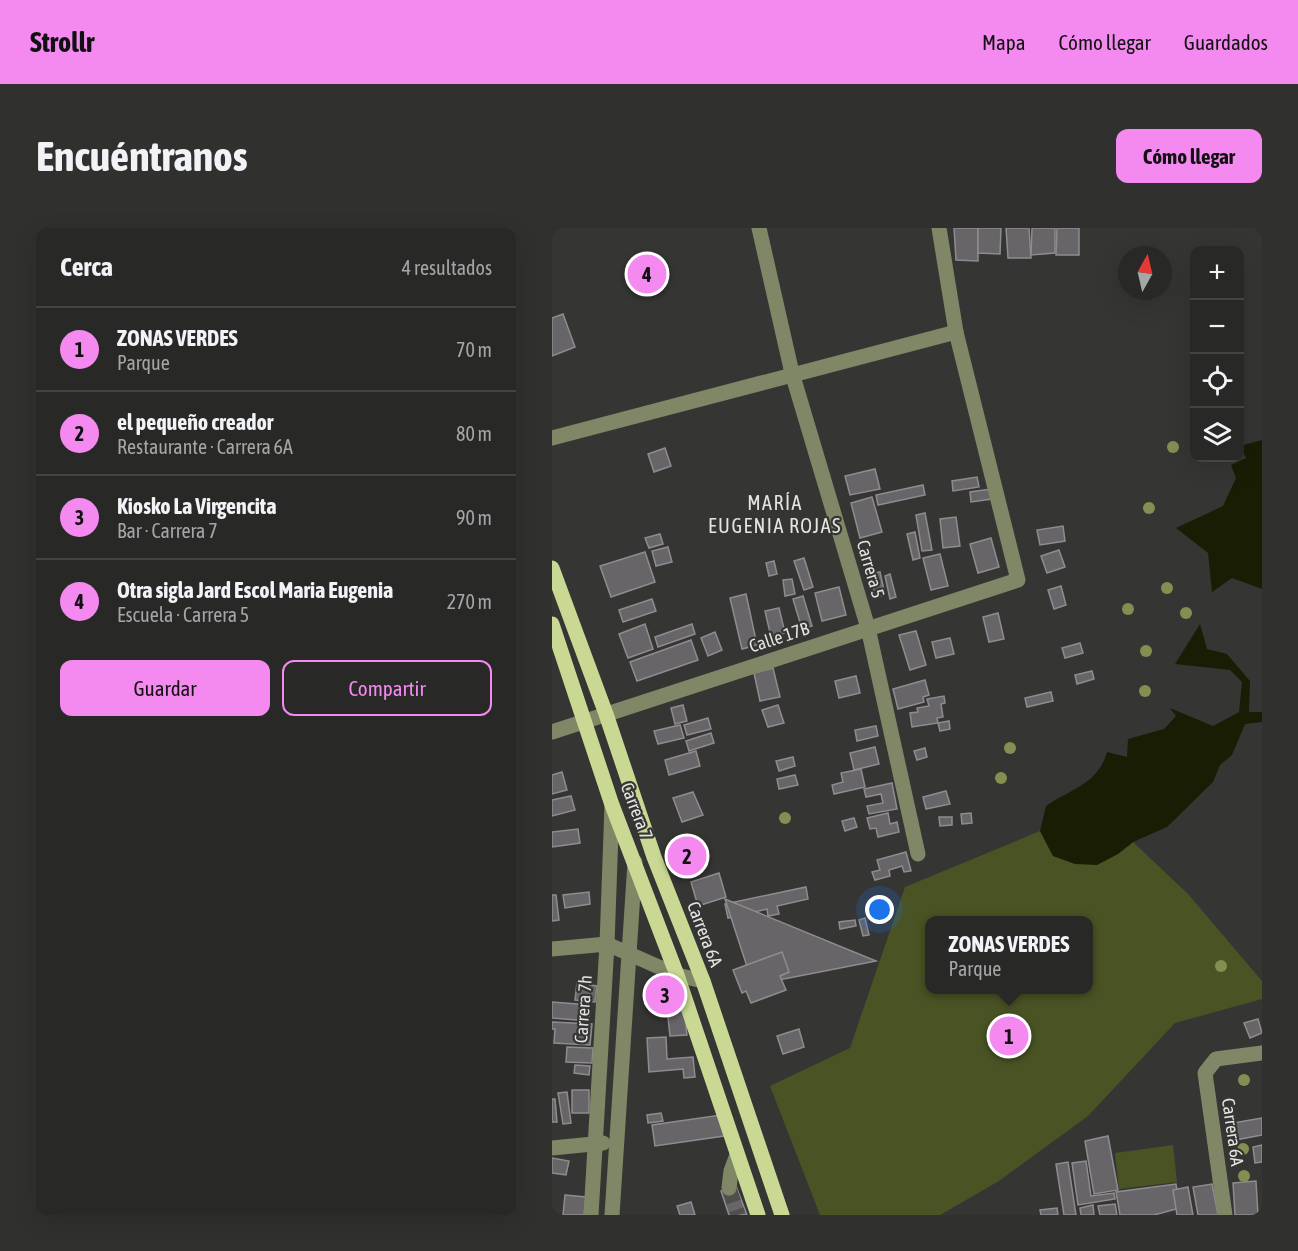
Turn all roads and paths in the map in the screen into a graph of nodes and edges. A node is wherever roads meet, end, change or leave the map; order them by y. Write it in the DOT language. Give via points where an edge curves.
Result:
graph roads {
  1 [pos="759,228"];
  2 [pos="939,228"];
  3 [pos="956,332"];
  4 [pos="792,373"];
  5 [pos="552,438"];
  6 [pos="553,574"];
  7 [pos="552,624"];
  8 [pos="868,628"];
  9 [pos="606,714"];
  10 [pos="585,722"];
  11 [pos="552,732"];
  12 [pos="612,805"];
  13 [pos="918,854"];
  14 [pos="635,861"];
  15 [pos="607,944"];
  16 [pos="552,949"];
  17 [pos="628,956"];
  18 [pos="677,975"];
  19 [pos="703,981"];
  20 [pos="1262,1053"];
  21 [pos="593,1143"];
  22 [pos="615,1143"];
  23 [pos="552,1148"];
  24 [pos="738,1155"];
  25 [pos="729,1188"];
  26 [pos="591,1215"];
  27 [pos="612,1215"];
  28 [pos="758,1215"];
  29 [pos="782,1215"];
  30 [pos="1225,1215"];
  1 -- 4 [label="street, Carrera 5"];
  2 -- 3 [label="street"];
  3 -- 4 [label="street"];
  3 -- 8 [label="street, Calle 17B" via="1018,580"];
  4 -- 5 [label="street"];
  4 -- 8 [label="street, Carrera 5"];
  6 -- 9 [label="main road, Carrera 6A"];
  7 -- 10 [label="main road, Carrera 7"];
  8 -- 9 [label="street, Calle 17B"];
  8 -- 13 [label="street, Carrera 5"];
  9 -- 10 [label="street, Calle 17B"];
  9 -- 19 [label="main road, Carrera 6A" via="654,857"];
  10 -- 11 [label="street, Calle 17B"];
  10 -- 12 [label="main road, Carrera 7"];
  12 -- 14 [label="main road, Carrera 7"];
  12 -- 15 [label="street, Carrera 7h"];
  14 -- 17 [label="street"];
  14 -- 18 [label="main road, Carrera 7"];
  15 -- 16 [label="street"];
  15 -- 17 [label="street"];
  15 -- 21 [label="street, Carrera 7h"];
  17 -- 18 [label="street"];
  17 -- 22 [label="street"];
  18 -- 19 [label="street"];
  18 -- 24 [label="main road, Carrera 7"];
  19 -- 29 [label="main road, Carrera 6A"];
  20 -- 30 [label="street, Carrera 6A" via="1216,1059 1205,1073"];
  21 -- 22 [label="street"];
  21 -- 23 [label="street"];
  21 -- 26 [label="street, Carrera 7h"];
  22 -- 27 [label="street"];
  24 -- 25 [label="street"];
  24 -- 28 [label="main road, Carrera 7"];
}
